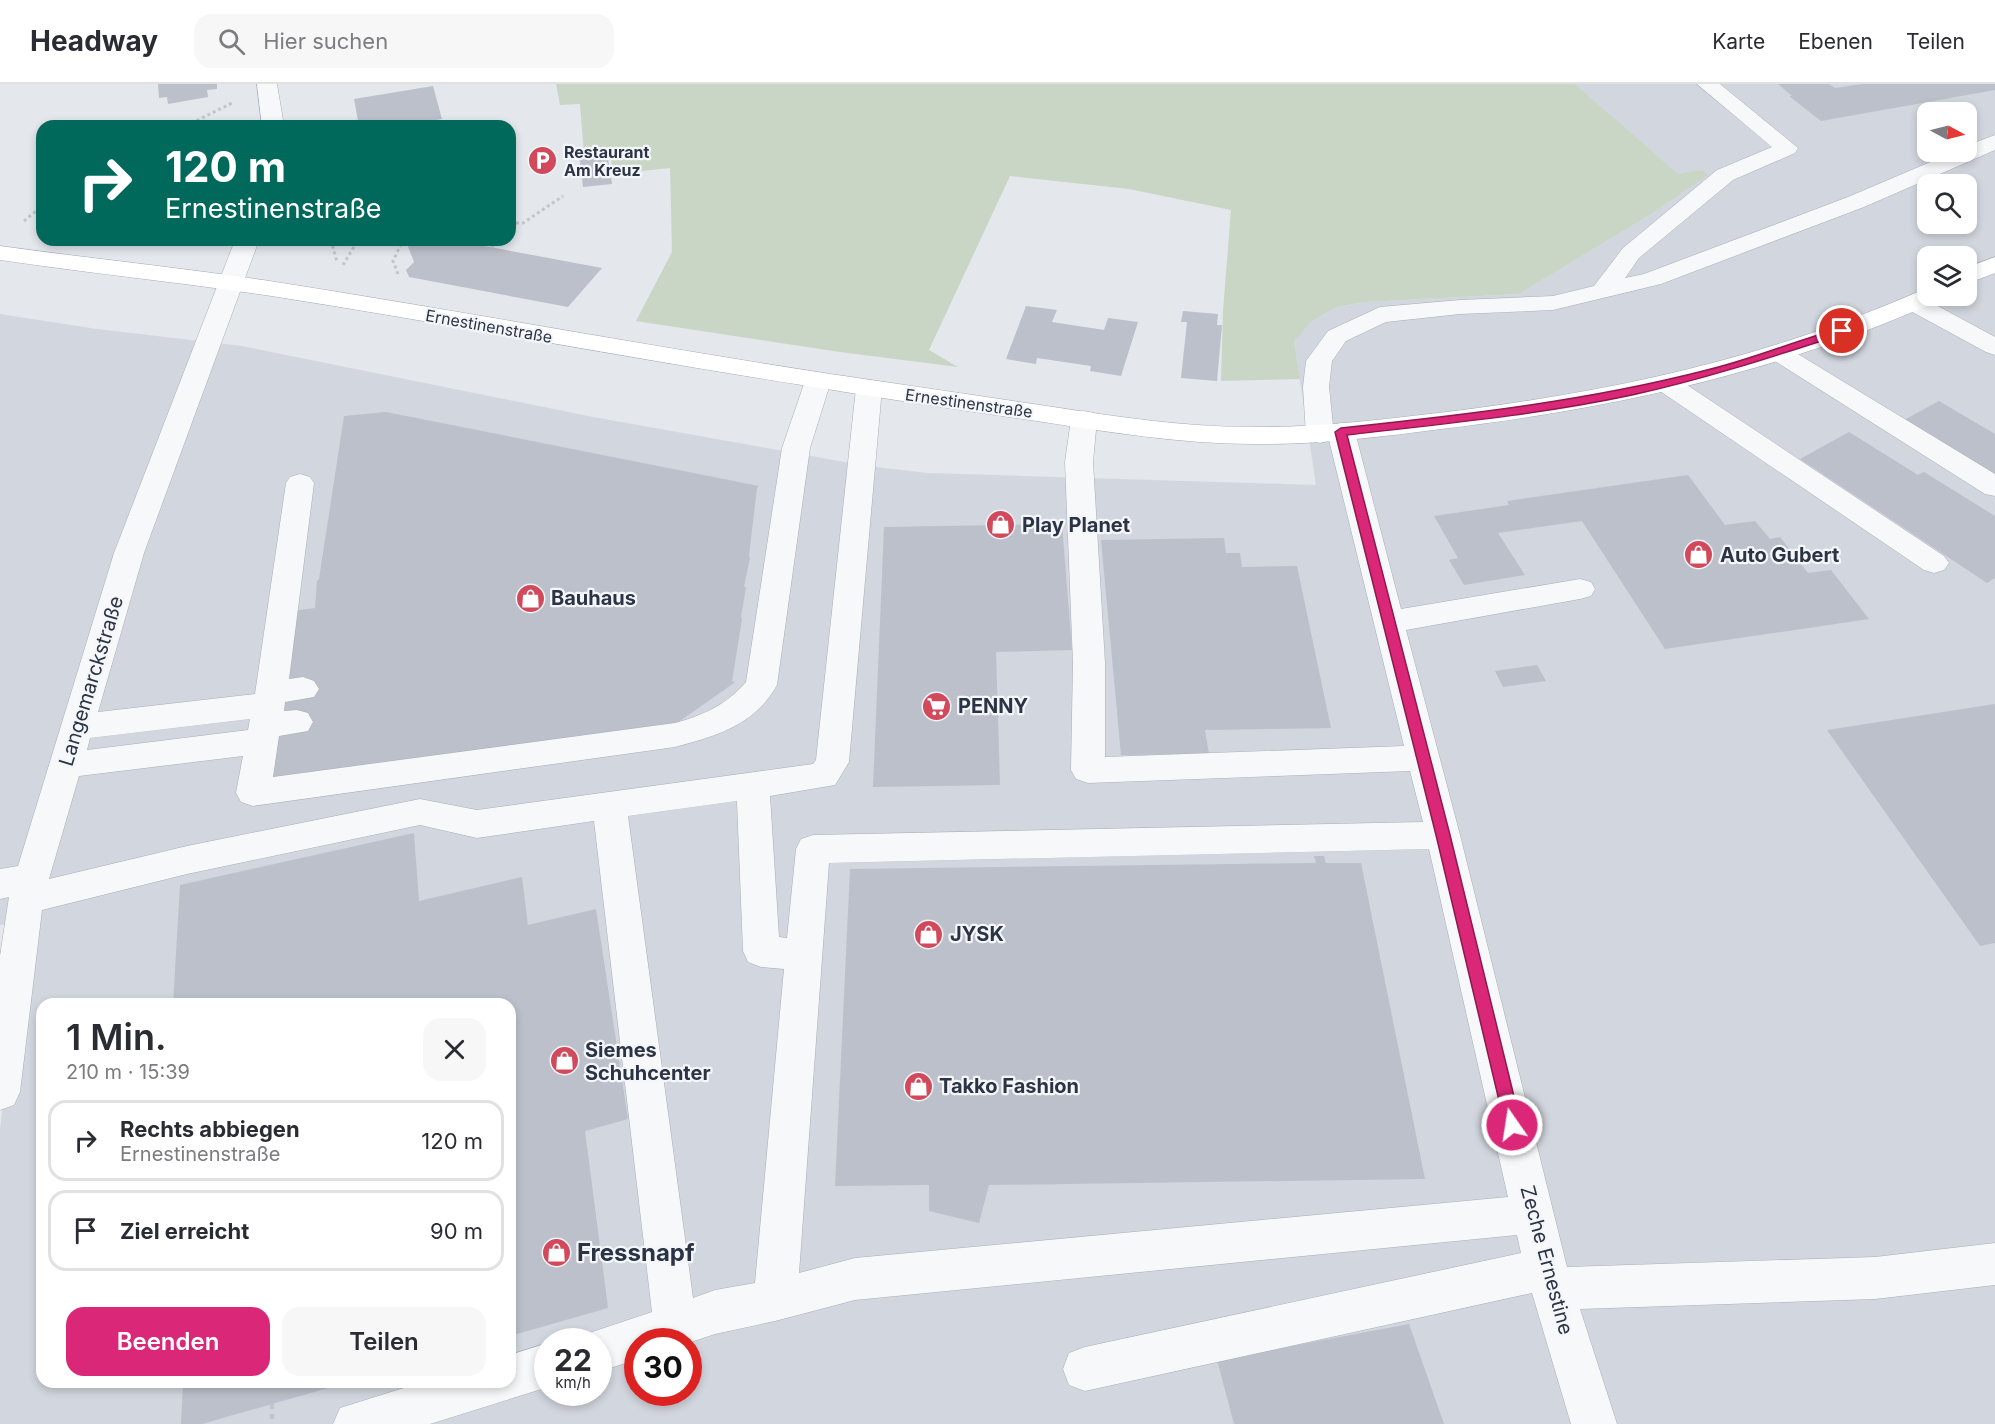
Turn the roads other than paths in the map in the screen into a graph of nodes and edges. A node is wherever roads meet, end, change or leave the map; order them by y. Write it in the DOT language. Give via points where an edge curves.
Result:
graph roads {
  1 [pos="267,84"];
  2 [pos="1707,84"];
  3 [pos="272,120"];
  4 [pos="1995,142"];
  5 [pos="245,246"];
  6 [pos="0,253"];
  7 [pos="1995,264"];
  8 [pos="1977,273"];
  9 [pos="231,283"];
  10 [pos="1602,292"];
  11 [pos="1917,301"];
  12 [pos="1933,306"];
  13 [pos="1995,347"];
  14 [pos="1779,353"];
  15 [pos="818,381"];
  16 [pos="1666,383"];
  17 [pos="869,388"];
  18 [pos="1084,419"];
  19 [pos="1330,433"];
  20 [pos="300,483"];
  21 [pos="1995,487"];
  22 [pos="1934,563"];
  23 [pos="1580,589"];
  24 [pos="1388,622"];
  25 [pos="303,688"];
  26 [pos="266,716"];
  27 [pos="297,722"];
  28 [pos="77,727"];
  29 [pos="1422,758"];
  30 [pos="65,765"];
  31 [pos="753,786"];
  32 [pos="609,805"];
  33 [pos="1443,835"];
  34 [pos="19,887"];
  35 [pos="10,947"];
  36 [pos="804,956"];
  37 [pos="0,1092"];
  38 [pos="1533,1214"];
  39 [pos="1995,1264"];
  40 [pos="1550,1279"];
  41 [pos="776,1300"];
  42 [pos="675,1326"];
  43 [pos="612,1346"];
  44 [pos="534,1369"];
  45 [pos="1084,1369"];
  46 [pos="516,1375"];
  47 [pos="475,1388"];
  48 [pos="356,1424"];
  49 [pos="1594,1424"];
  1 -- 3 [label="street"];
  2 -- 10 [label="street" via="1787,148 1725,175 1631,253"];
  4 -- 10 [label="street, Zeche Ernestine" via="1856,202 1652,279"];
  5 -- 9 [label="street, Langemarckstraße"];
  6 -- 9 [label="main road, Ernestinenstraße"];
  7 -- 8 [label="main road"];
  9 -- 15 [label="main road, Ernestinenstraße"];
  9 -- 28 [label="street, Langemarckstraße" via="129,553"];
  10 -- 19 [label="street, Zeche Ernestine" via="1553,303 1380,315 1337,336 1319,361 1316,387"];
  11 -- 14 [label="main road, Ernestinenstraße"];
  12 -- 13 [label="street"];
  14 -- 16 [label="main road, Ernestinenstraße"];
  14 -- 21 [label="street"];
  15 -- 17 [label="main road, Ernestinenstraße"];
  15 -- 26 [label="street" via="796,448 761,686 745,706 718,723 675,735 253,793"];
  16 -- 19 [label="main road, Ernestinenstraße" via="1487,416"];
  16 -- 22 [label="street"];
  17 -- 18 [label="main road, Ernestinenstraße"];
  17 -- 31 [label="street" via="832,762 823,776"];
  18 -- 19 [label="main road, Ernestinenstraße" via="1213,435"];
  18 -- 29 [label="street" via="1079,462 1089,663 1088,770"];
  19 -- 24 [label="street, Zeche Ernestine"];
  20 -- 26 [label="street"];
  23 -- 24 [label="street"];
  24 -- 29 [label="street, Zeche Ernestine"];
  25 -- 26 [label="street"];
  26 -- 27 [label="street"];
  26 -- 28 [label="street"];
  26 -- 30 [label="street"];
  28 -- 30 [label="street, Langemarckstraße"];
  29 -- 33 [label="street, Zeche Ernestine"];
  30 -- 34 [label="street, Langemarckstraße"];
  31 -- 32 [label="street"];
  31 -- 36 [label="street" via="761,951"];
  32 -- 34 [label="street" via="477,824 420,812 187,860"];
  32 -- 42 [label="street"];
  33 -- 36 [label="street" via="813,849"];
  33 -- 38 [label="street, Zeche Ernestine"];
  34 -- 35 [label="street, Langemarckstraße"];
  35 -- 37 [label="street, Langemarckstraße"];
  36 -- 41 [label="street"];
  38 -- 40 [label="street, Zeche Ernestine"];
  38 -- 41 [label="street" via="855,1279"];
  39 -- 40 [label="street" via="1875,1278"];
  40 -- 45 [label="street"];
  40 -- 49 [label="street, Zeche Ernestine"];
  41 -- 42 [label="street" via="715,1312"];
  42 -- 43 [label="street"];
  44 -- 46 [label="street"];
  47 -- 48 [label="street"];
}
